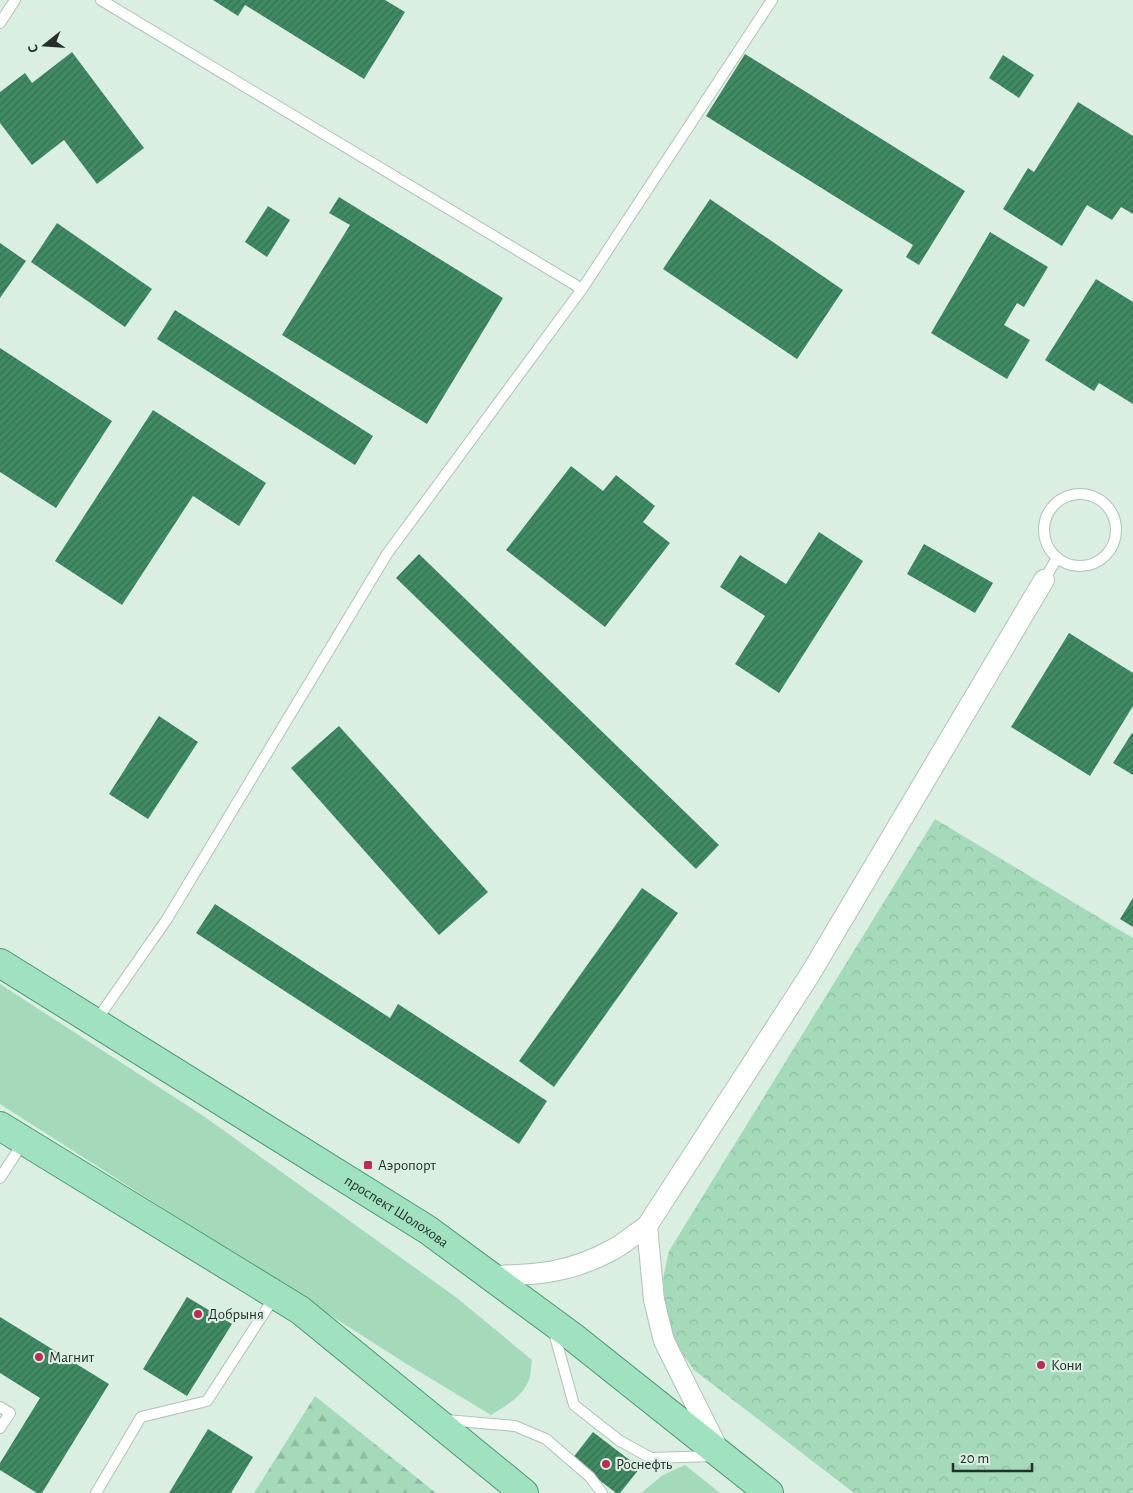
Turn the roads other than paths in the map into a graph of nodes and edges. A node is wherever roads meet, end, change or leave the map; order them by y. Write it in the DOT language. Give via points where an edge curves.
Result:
graph roads {
  1 [pos="16,0"];
  2 [pos="101,0"];
  3 [pos="772,0"];
  4 [pos="0,23"];
  5 [pos="582,289"];
  6 [pos="1057,558"];
  7 [pos="1044,580"];
  8 [pos="0,963"];
  9 [pos="95,1022"];
  10 [pos="0,1126"];
  11 [pos="24,1141"];
  12 [pos="0,1178"];
  13 [pos="646,1226"];
  14 [pos="490,1276"];
  15 [pos="276,1295"];
  16 [pos="550,1321"];
  17 [pos="0,1407"];
  18 [pos="432,1419"];
  19 [pos="0,1428"];
  20 [pos="722,1456"];
  21 [pos="96,1493"];
  22 [pos="524,1493"];
  23 [pos="602,1493"];
  24 [pos="768,1493"];
  1 -- 4 [label="lane"];
  2 -- 5 [label="lane"];
  3 -- 5 [label="lane"];
  5 -- 9 [label="lane" via="388,554 167,919"];
  6 -- 6 [label="lane" via="1072,566 1091,565 1108,555 1116,538 1116,519 1106,502 1089,494 1070,494 1053,504 1044,521 1045,540"];
  6 -- 7 [label="lane"];
  7 -- 13 [label="street" via="809,976"];
  8 -- 9 [label="main road, проспект Шолохова"];
  9 -- 14 [label="main road, проспект Шолохова" via="428,1230"];
  10 -- 11 [label="main road"];
  11 -- 12 [label="lane"];
  11 -- 15 [label="main road"];
  13 -- 14 [label="street" via="614,1249 582,1265 557,1272"];
  13 -- 20 [label="street" via="654,1300 664,1342"];
  14 -- 16 [label="main road, проспект Шолохова"];
  15 -- 18 [label="main road" via="300,1310"];
  15 -- 21 [label="lane" via="207,1401 141,1417"];
  16 -- 20 [label="main road, проспект Шолохова"];
  16 -- 20 [label="lane" via="574,1405 620,1441 651,1458"];
  17 -- 19 [label="lane" via="10,1413"];
  18 -- 22 [label="main road"];
  18 -- 23 [label="lane" via="515,1426 546,1439 590,1477"];
  20 -- 24 [label="main road, проспект Шолохова"];
}
